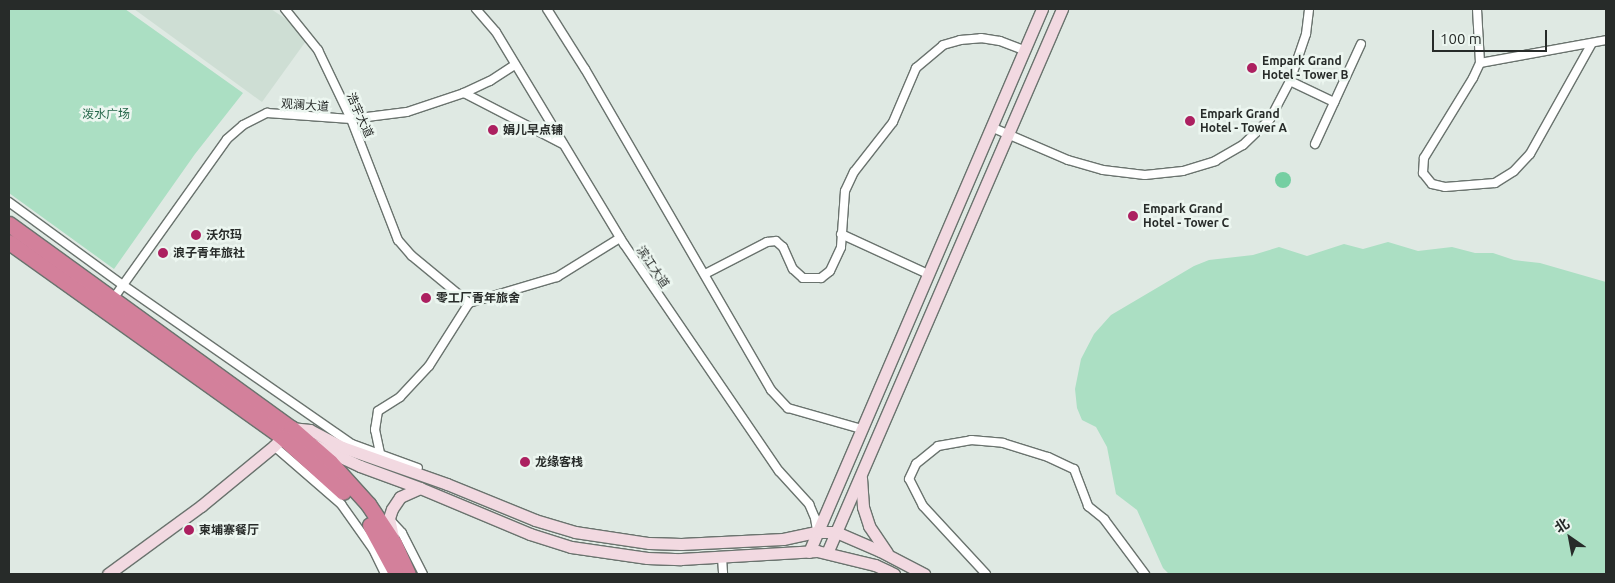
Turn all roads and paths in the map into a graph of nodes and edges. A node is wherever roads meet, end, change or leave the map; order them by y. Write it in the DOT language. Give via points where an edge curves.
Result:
graph roads {
  1 [pos="286,9"];
  2 [pos="476,9"];
  3 [pos="547,9"];
  4 [pos="1042,9"];
  5 [pos="1062,9"];
  6 [pos="1309,9"];
  7 [pos="1477,9"];
  8 [pos="1606,40"];
  9 [pos="1592,43"];
  10 [pos="1361,44"];
  11 [pos="1024,50"];
  12 [pos="1480,63"];
  13 [pos="515,65"];
  14 [pos="1290,81"];
  15 [pos="464,93"];
  16 [pos="1334,102"];
  17 [pos="351,119"];
  18 [pos="991,128"];
  19 [pos="1007,135"];
  20 [pos="563,144"];
  21 [pos="1315,144"];
  22 [pos="9,202"];
  23 [pos="9,224"];
  24 [pos="841,234"];
  25 [pos="620,238"];
  26 [pos="9,242"];
  27 [pos="705,274"];
  28 [pos="928,274"];
  29 [pos="123,285"];
  30 [pos="112,299"];
  31 [pos="470,303"];
  32 [pos="219,353"];
  33 [pos="208,368"];
  34 [pos="861,429"];
  35 [pos="282,437"];
  36 [pos="308,443"];
  37 [pos="380,453"];
  38 [pos="861,472"];
  39 [pos="447,484"];
  40 [pos="420,488"];
  41 [pos="494,503"];
  42 [pos="488,517"];
  43 [pos="389,518"];
  44 [pos="818,532"];
  45 [pos="836,532"];
  46 [pos="394,543"];
  47 [pos="809,552"];
  48 [pos="827,553"];
  49 [pos="888,555"];
  50 [pos="722,558"];
  51 [pos="108,574"];
  52 [pos="385,574"];
  53 [pos="397,574"];
  54 [pos="408,574"];
  55 [pos="423,574"];
  56 [pos="723,574"];
  57 [pos="894,574"];
  58 [pos="924,574"];
  59 [pos="986,574"];
  60 [pos="1144,574"];
  1 -- 17 [label="street, 浩宇大道" via="318,50"];
  2 -- 13 [label="street, 滨江大道" via="496,32"];
  3 -- 27 [label="street"];
  4 -- 11 [label="street"];
  5 -- 19 [label="street"];
  6 -- 14 [label="street" via="1306,34"];
  7 -- 12 [label="street"];
  8 -- 9 [label="street"];
  9 -- 12 [label="street"];
  9 -- 12 [label="street" via="1530,154 1514,171 1494,183 1445,187 1432,184 1423,173 1424,158"];
  10 -- 16 [label="street"];
  11 -- 18 [label="street"];
  11 -- 24 [label="street" via="1000,40 981,38 943,45 927,56 916,68 892,122 854,172 845,191"];
  13 -- 15 [label="street, 观澜大道"];
  13 -- 20 [label="street, 滨江大道"];
  14 -- 16 [label="street"];
  14 -- 19 [label="street" via="1270,119 1243,145 1216,161 1183,171 1146,175 1103,170 1068,160"];
  15 -- 17 [label="street, 观澜大道" via="407,112"];
  15 -- 20 [label="street"];
  16 -- 21 [label="street"];
  17 -- 29 [label="street, 观澜大道" via="267,113 243,125 227,139"];
  17 -- 31 [label="street, 浩宇大道" via="398,240 412,256"];
  18 -- 19 [label="street"];
  18 -- 28 [label="street"];
  19 -- 38 [label="street"];
  20 -- 25 [label="street, 滨江大道"];
  22 -- 29 [label="street"];
  23 -- 30 [label="highway"];
  24 -- 27 [label="street" via="836,260 821,278 803,278 793,270 783,247 776,241 767,242"];
  24 -- 28 [label="street"];
  25 -- 31 [label="street" via="557,277"];
  25 -- 44 [label="street, 滨江大道" via="780,471 808,504"];
  26 -- 35 [label="highway"];
  27 -- 34 [label="street" via="779,400 802,414"];
  28 -- 34 [label="street"];
  29 -- 30 [label="street, 观澜大道"];
  29 -- 32 [label="street"];
  30 -- 33 [label="highway"];
  31 -- 37 [label="street" via="429,366 400,397 378,411 375,430"];
  32 -- 33 [label="street"];
  32 -- 37 [label="street" via="352,444"];
  33 -- 35 [label="highway"];
  34 -- 44 [label="street"];
  35 -- 36 [label="highway"];
  35 -- 39 [label="street" via="310,430 342,447"];
  35 -- 51 [label="street" via="201,506"];
  35 -- 52 [label="street" via="341,504 373,549"];
  35 -- 53 [label="highway" via="330,478 360,510"];
  36 -- 40 [label="street"];
  36 -- 46 [label="highway" via="368,504"];
  37 -- 39 [label="street" via="439,476"];
  38 -- 45 [label="street"];
  38 -- 49 [label="street" via="860,490 869,526"];
  39 -- 41 [label="street"];
  40 -- 42 [label="street"];
  40 -- 43 [label="street" via="400,497"];
  41 -- 42 [label="street"];
  41 -- 44 [label="street" via="575,532 649,543 783,539"];
  42 -- 50 [label="street" via="571,547 647,558"];
  43 -- 46 [label="street"];
  43 -- 55 [label="street" via="402,533"];
  44 -- 45 [label="street"];
  44 -- 47 [label="street"];
  45 -- 48 [label="street"];
  45 -- 49 [label="street"];
  46 -- 54 [label="highway"];
  47 -- 48 [label="street"];
  47 -- 50 [label="street"];
  48 -- 57 [label="street" via="875,565"];
  49 -- 58 [label="street"];
  50 -- 56 [label="street"];
  59 -- 60 [label="street" via="923,506 909,479 916,464 938,446 971,440 1002,444 1048,457 1074,469 1088,506 1104,519"];
}
